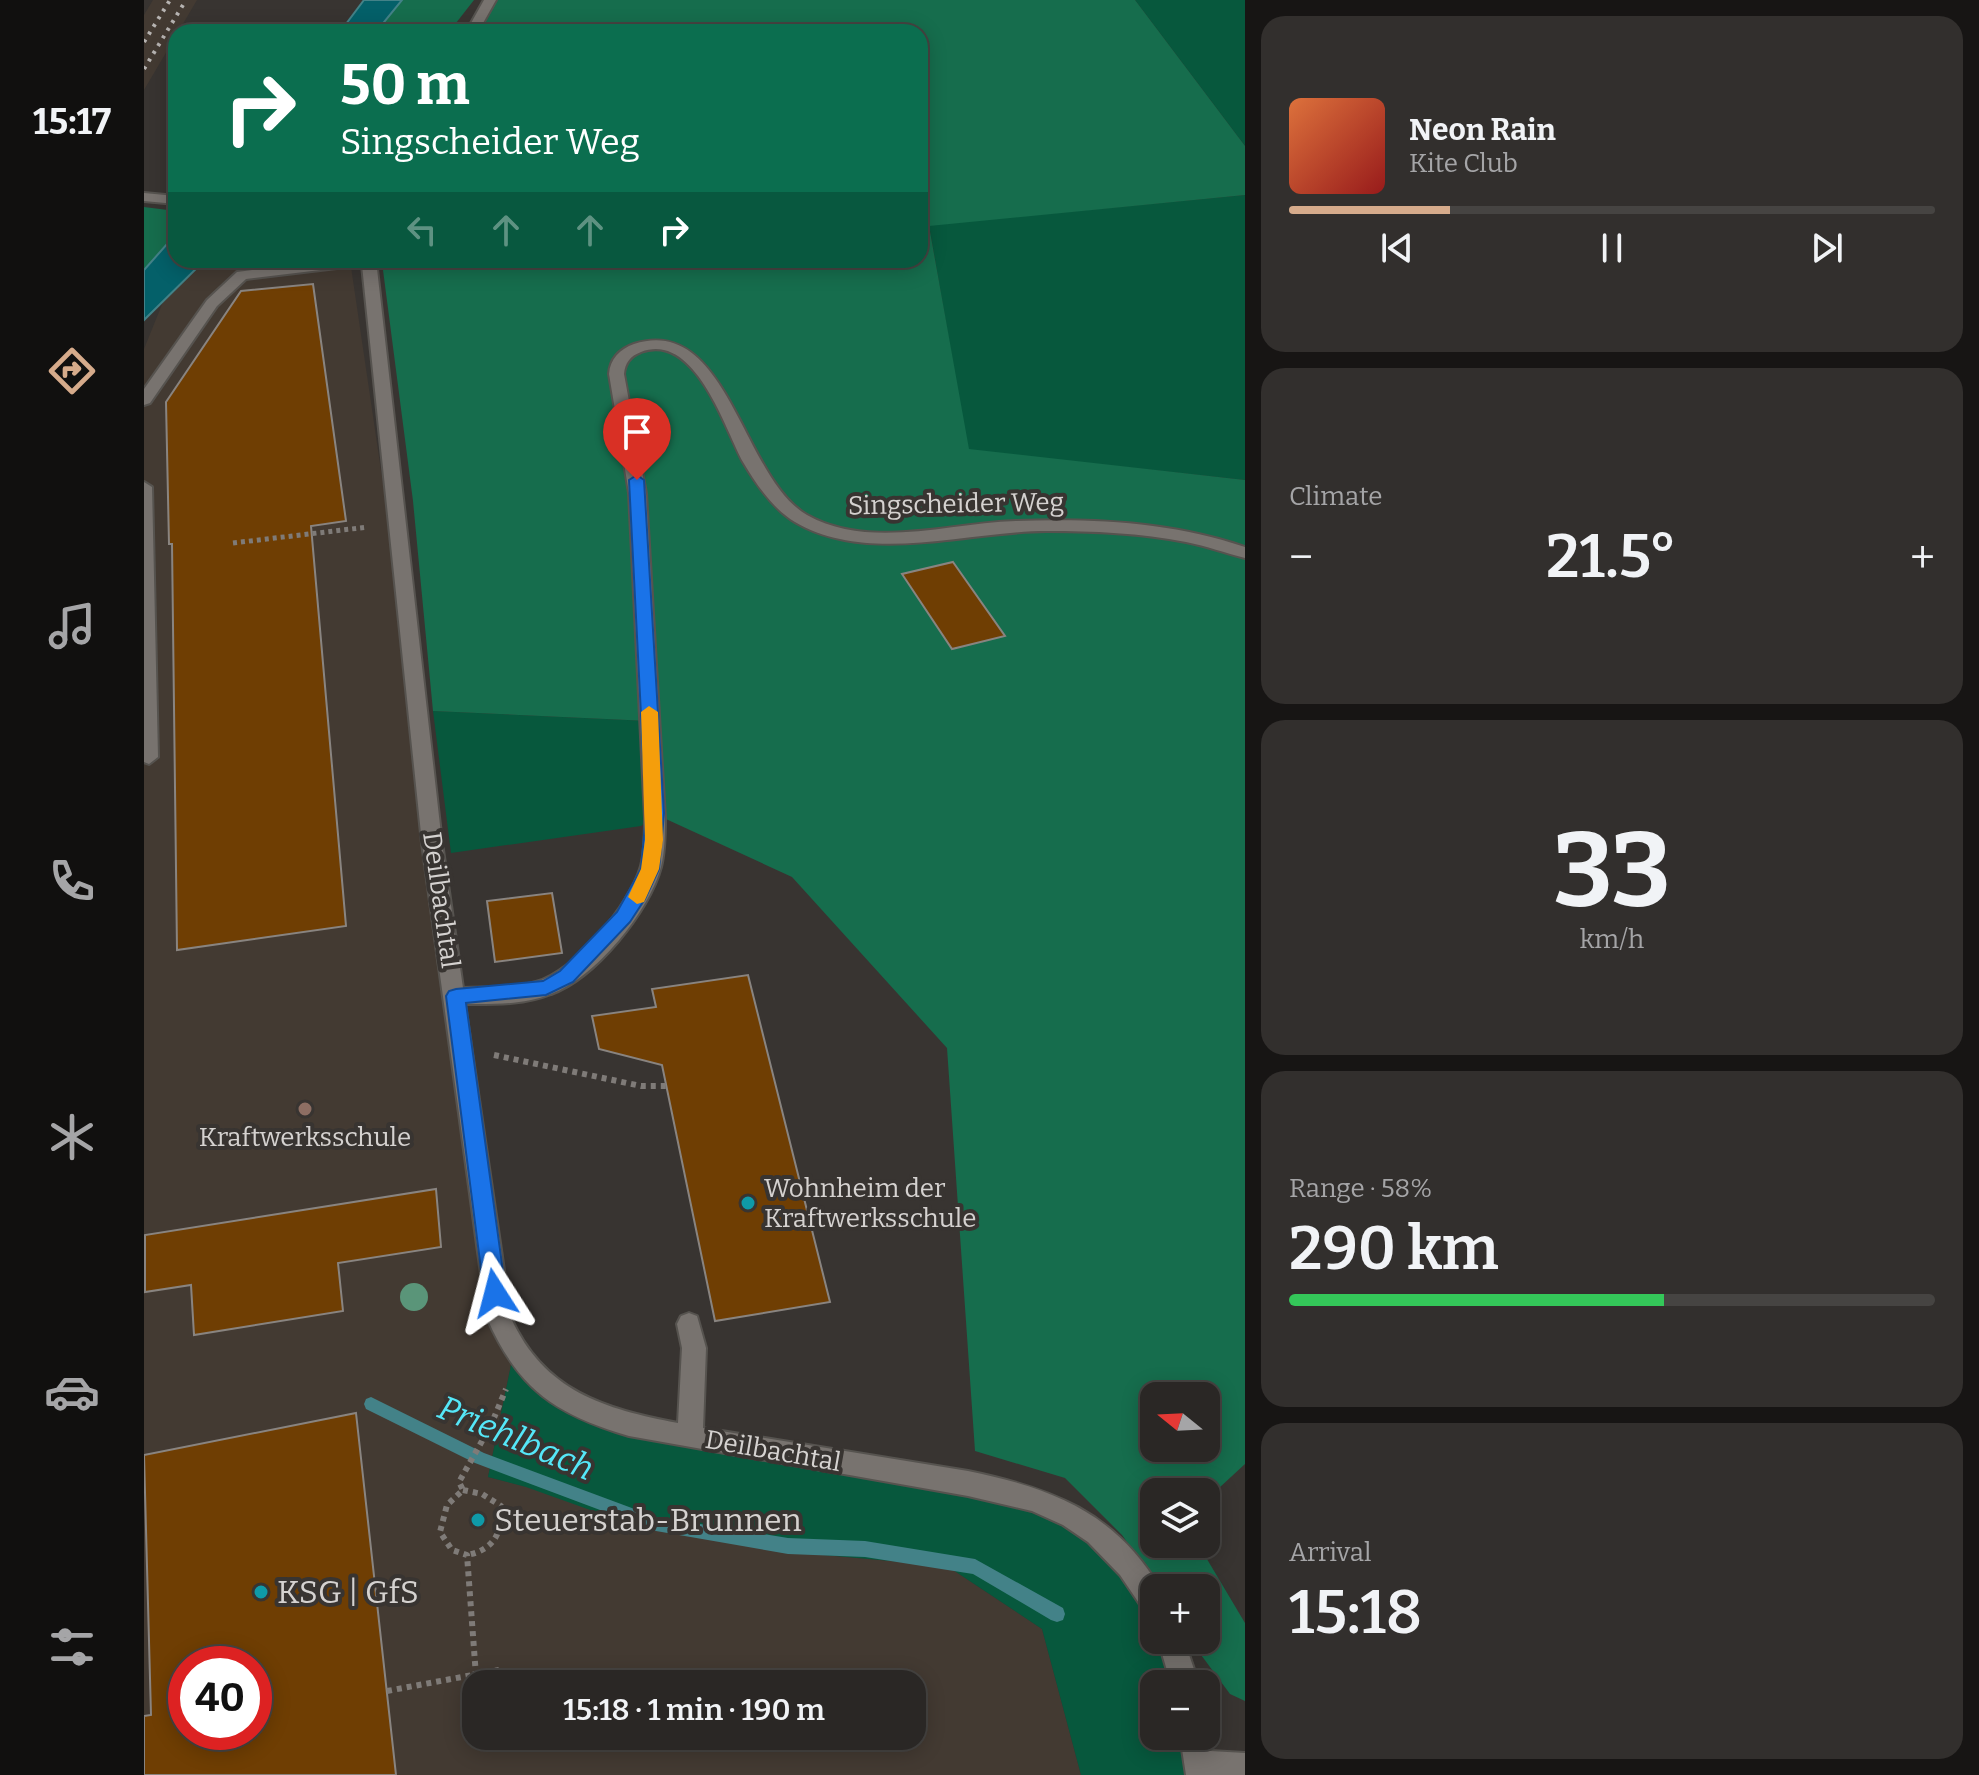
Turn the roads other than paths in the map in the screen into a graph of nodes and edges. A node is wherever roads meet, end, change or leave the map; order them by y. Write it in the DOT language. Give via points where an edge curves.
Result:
graph roads {
  1 [pos="490,0"];
  2 [pos="476,24"];
  3 [pos="144,197"];
  4 [pos="168,199"];
  5 [pos="301,268"];
  6 [pos="370,268"];
  7 [pos="144,400"];
  8 [pos="144,487"];
  9 [pos="1245,553"];
  10 [pos="149,757"];
  11 [pos="456,996"];
  12 [pos="689,1324"];
  13 [pos="690,1437"];
  14 [pos="1140,1580"];
  15 [pos="1197,1758"];
  16 [pos="1245,1767"];
  1 -- 2 [label="street"];
  3 -- 4 [label="street"];
  5 -- 7 [label="street" via="242,275 212,303"];
  6 -- 11 [label="street, Deilbachtal" via="432,843"];
  8 -- 10 [label="street"];
  9 -- 11 [label="street, Singscheider Weg" via="1186,536 1071,526 925,535 835,533 806,523 767,491 699,362 668,345 634,349 623,356 616,377 637,480 655,813 650,869 623,917 567,976 546,988"];
  11 -- 13 [label="street, Deilbachtal" via="499,1318 519,1358 576,1406"];
  12 -- 13 [label="street" via="694,1348"];
  13 -- 14 [label="street, Deilbachtal" via="1027,1497 1074,1517 1110,1543"];
  15 -- 16 [label="street"];
}
